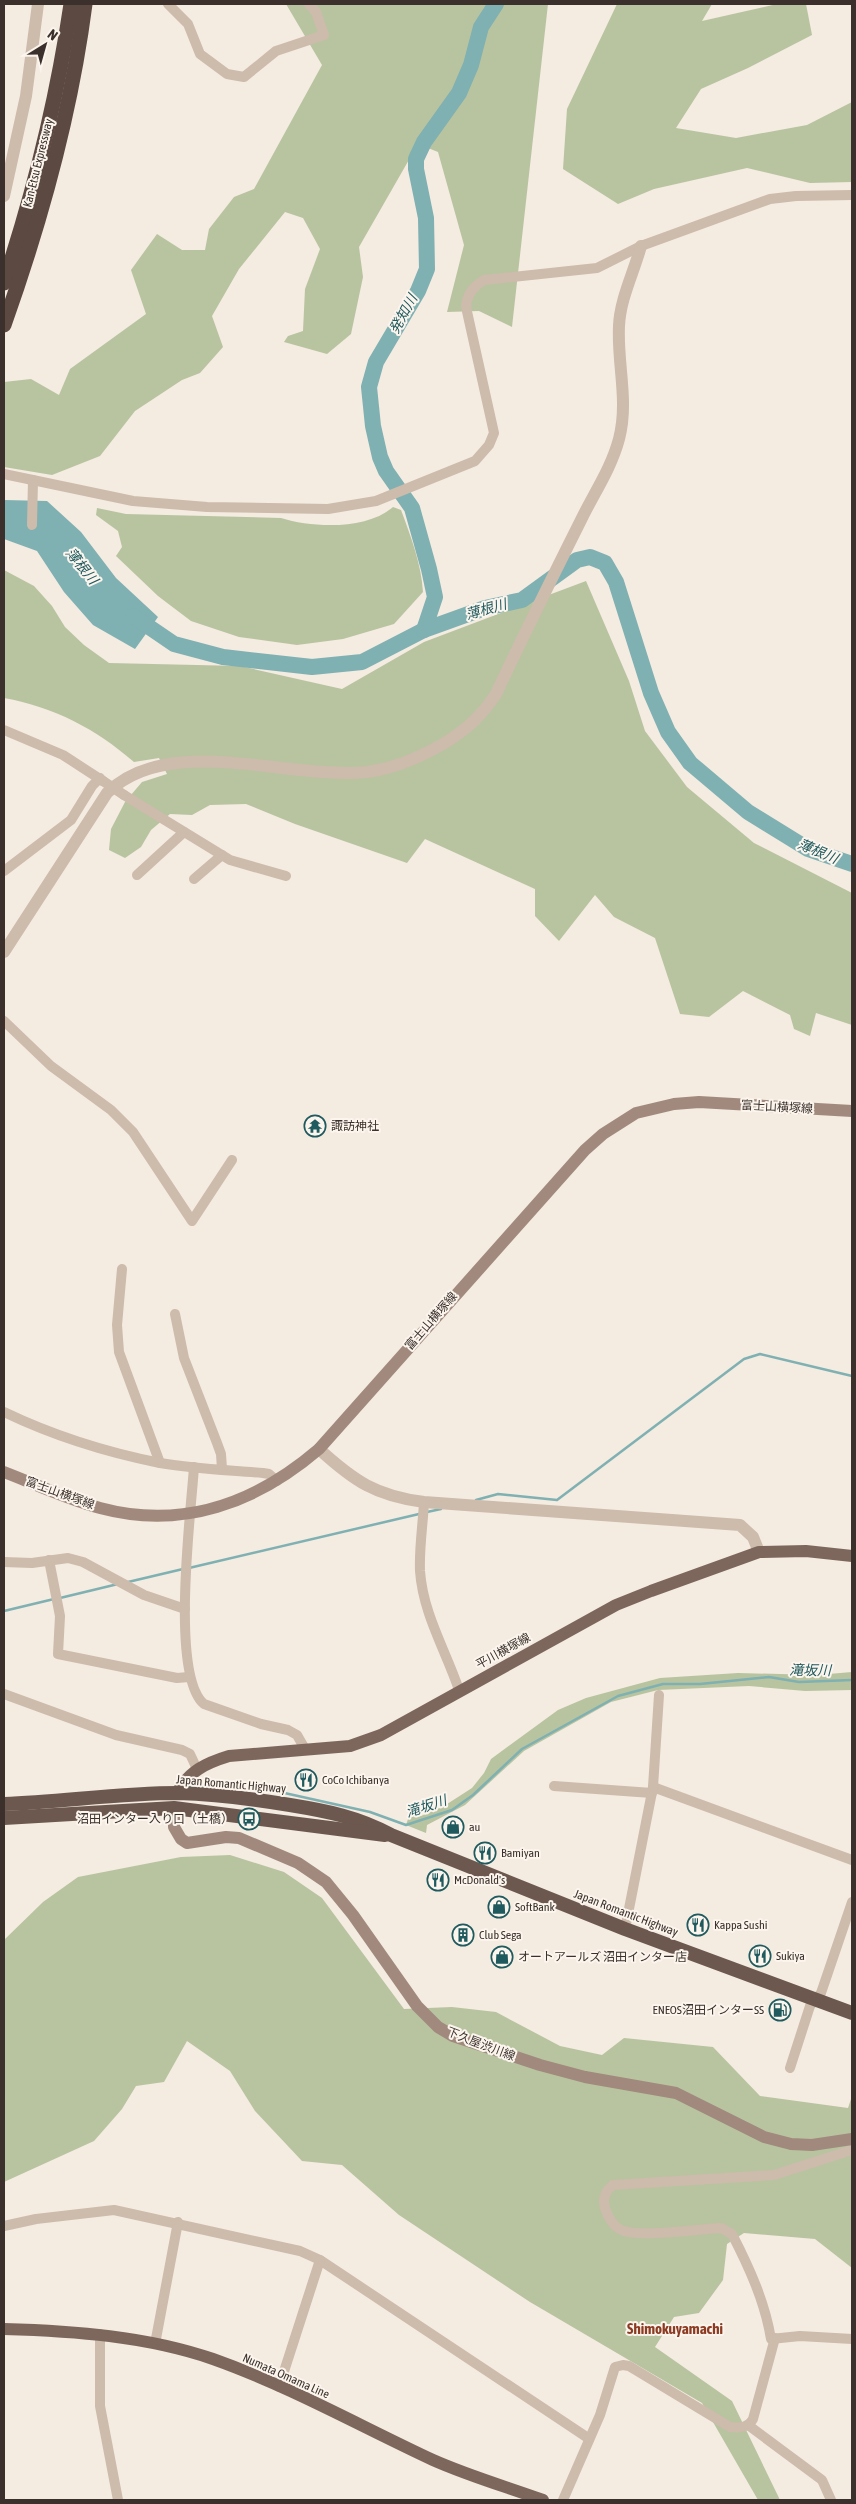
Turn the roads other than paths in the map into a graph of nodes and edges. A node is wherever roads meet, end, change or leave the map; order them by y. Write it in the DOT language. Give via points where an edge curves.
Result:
graph roads {
  1 [pos="38,4"];
  2 [pos="71,4"];
  3 [pos="85,4"];
  4 [pos="168,4"];
  5 [pos="309,4"];
  6 [pos="852,195"];
  7 [pos="4,196"];
  8 [pos="641,246"];
  9 [pos="4,283"];
  10 [pos="4,325"];
  11 [pos="4,474"];
  12 [pos="33,480"];
  13 [pos="32,525"];
  14 [pos="4,730"];
  15 [pos="102,780"];
  16 [pos="184,832"];
  17 [pos="222,855"];
  18 [pos="4,871"];
  19 [pos="138,874"];
  20 [pos="286,876"];
  21 [pos="194,878"];
  22 [pos="4,952"];
  23 [pos="4,1021"];
  24 [pos="852,1111"];
  25 [pos="232,1160"];
  26 [pos="122,1269"];
  27 [pos="175,1314"];
  28 [pos="4,1412"];
  29 [pos="318,1449"];
  30 [pos="160,1463"];
  31 [pos="194,1467"];
  32 [pos="222,1469"];
  33 [pos="4,1472"];
  34 [pos="276,1481"];
  35 [pos="424,1502"];
  36 [pos="190,1513"];
  37 [pos="759,1552"];
  38 [pos="852,1556"];
  39 [pos="49,1560"];
  40 [pos="4,1562"];
  41 [pos="185,1609"];
  42 [pos="189,1677"];
  43 [pos="460,1690"];
  44 [pos="4,1694"];
  45 [pos="659,1695"];
  46 [pos="306,1749"];
  47 [pos="197,1769"];
  48 [pos="554,1786"];
  49 [pos="653,1790"];
  50 [pos="178,1793"];
  51 [pos="4,1804"];
  52 [pos="174,1808"];
  53 [pos="4,1818"];
  54 [pos="391,1835"];
  55 [pos="852,1860"];
  56 [pos="852,1902"];
  57 [pos="625,1929"];
  58 [pos="816,2000"];
  59 [pos="852,2013"];
  60 [pos="790,2068"];
  61 [pos="852,2139"];
  62 [pos="852,2150"];
  63 [pos="178,2222"];
  64 [pos="4,2226"];
  65 [pos="320,2260"];
  66 [pos="4,2328"];
  67 [pos="100,2334"];
  68 [pos="775,2338"];
  69 [pos="852,2339"];
  70 [pos="155,2344"];
  71 [pos="279,2387"];
  72 [pos="748,2426"];
  73 [pos="588,2438"];
  74 [pos="118,2500"];
  75 [pos="543,2500"];
  76 [pos="563,2500"];
  77 [pos="831,2500"];
  1 -- 7 [label="street" via="26,96"];
  2 -- 9 [label="highway, Kan-Etsu Expressway" via="48,130"];
  3 -- 10 [label="highway, Kan-Etsu Expressway" via="61,138"];
  4 -- 5 [label="street" via="188,24 200,54 227,74 244,77 276,51 324,35 316,12"];
  6 -- 8 [label="street" via="796,196 759,202"];
  8 -- 12 [label="street" via="597,268 484,280 477,285 466,299 466,307 494,433 492,440 475,461 418,485 376,501 328,509 207,507 133,501"];
  8 -- 22 [label="street" via="620,311 618,340 623,392 620,436 608,471 491,702 469,728 449,742 395,766 352,772 308,771 203,760 172,763 126,777 107,792"];
  11 -- 12 [label="street"];
  12 -- 13 [label="street"];
  14 -- 15 [label="street" via="63,755"];
  15 -- 16 [label="street, bridge"];
  15 -- 18 [label="street" via="92,786 71,820"];
  16 -- 17 [label="street"];
  16 -- 19 [label="street"];
  17 -- 20 [label="street"];
  17 -- 21 [label="street"];
  23 -- 25 [label="street" via="51,1066 111,1110 133,1132 192,1221"];
  24 -- 29 [label="main road, 富士山横塚線" via="699,1102 651,1108 621,1121 585,1150"];
  26 -- 30 [label="street" via="117,1325 119,1352"];
  27 -- 32 [label="street" via="184,1358 219,1448"];
  28 -- 30 [label="street" via="75,1442"];
  29 -- 34 [label="main road, 富士山横塚線"];
  29 -- 35 [label="street" via="371,1488 391,1497"];
  30 -- 31 [label="street"];
  31 -- 32 [label="street"];
  31 -- 36 [label="street"];
  32 -- 34 [label="street" via="263,1473"];
  33 -- 36 [label="main road, 富士山横塚線" via="81,1502 119,1512 156,1516"];
  34 -- 36 [label="main road, 富士山横塚線" via="237,1501"];
  35 -- 37 [label="street" via="740,1525 753,1537"];
  35 -- 43 [label="street" via="422,1581 434,1632"];
  36 -- 41 [label="street"];
  37 -- 38 [label="main road, 平川横塚線" via="806,1551"];
  37 -- 43 [label="main road, 平川横塚線" via="616,1605"];
  39 -- 40 [label="street"];
  39 -- 41 [label="street" via="68,1558 83,1562 144,1595"];
  39 -- 42 [label="street" via="60,1616 58,1654 177,1678"];
  41 -- 42 [label="street"];
  42 -- 46 [label="street" via="198,1699 204,1704 288,1730 297,1735"];
  43 -- 46 [label="main road, 平川横塚線" via="365,1742"];
  44 -- 47 [label="street" via="116,1735 182,1750 190,1754"];
  45 -- 49 [label="street"];
  46 -- 47 [label="main road, 平川横塚線" via="230,1756"];
  47 -- 50 [label="main road, 平川横塚線" via="184,1780"];
  48 -- 49 [label="street"];
  49 -- 55 [label="street"];
  49 -- 57 [label="street"];
  50 -- 51 [label="highway, Japan Romantic Highway"];
  50 -- 52 [label="highway"];
  50 -- 54 [label="highway, Japan Romantic Highway" via="277,1802 329,1811 367,1822"];
  52 -- 53 [label="highway, Japan Romantic Highway"];
  52 -- 54 [label="highway, Japan Romantic Highway"];
  52 -- 61 [label="main road, 下久屋渋川線" via="174,1827 181,1839 187,1842 238,1838 298,1863 326,1882 417,2006 438,2027 453,2036 585,2077 676,2093 764,2137 791,2144 812,2145"];
  54 -- 57 [label="highway, Japan Romantic Highway"];
  56 -- 58 [label="street"];
  57 -- 58 [label="highway, Japan Romantic Highway"];
  58 -- 59 [label="highway, Japan Romantic Highway"];
  58 -- 60 [label="street" via="810,2006"];
  62 -- 68 [label="street" via="774,2175 628,2183 613,2185 604,2195 610,2219 624,2232 721,2228 732,2234 753,2278 771,2339"];
  63 -- 64 [label="street" via="114,2210"];
  63 -- 65 [label="street" via="300,2250"];
  63 -- 70 [label="street"];
  65 -- 71 [label="street"];
  65 -- 73 [label="street"];
  66 -- 67 [label="main road, Numata Omama Line"];
  67 -- 70 [label="main road, Numata Omama Line"];
  67 -- 74 [label="street" via="100,2406"];
  68 -- 69 [label="street"];
  68 -- 72 [label="street" via="753,2419"];
  70 -- 71 [label="main road, Numata Omama Line" via="212,2359"];
  71 -- 75 [label="main road, Numata Omama Line" via="436,2461"];
  72 -- 73 [label="street" via="730,2427 630,2366 623,2365 615,2368 611,2376 600,2415"];
  72 -- 77 [label="street" via="822,2480"];
  73 -- 76 [label="street"];
}
